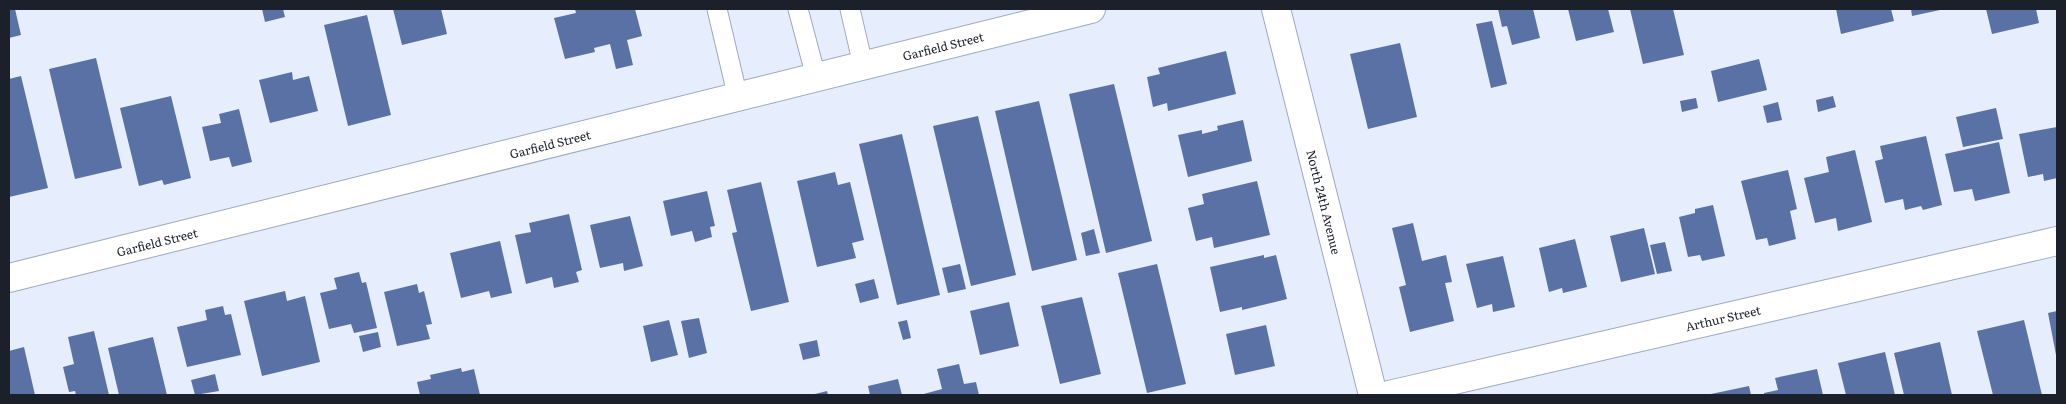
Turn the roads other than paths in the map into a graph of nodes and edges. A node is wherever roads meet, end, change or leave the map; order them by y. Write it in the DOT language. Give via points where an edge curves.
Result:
graph roads {
  1 [pos="717,9"];
  2 [pos="798,9"];
  3 [pos="850,9"];
  4 [pos="1091,9"];
  5 [pos="1276,9"];
  6 [pos="863,66"];
  7 [pos="816,77"];
  8 [pos="738,98"];
  9 [pos="2057,241"];
  10 [pos="9,278"];
  11 [pos="1373,395"];
  12 [pos="1389,395"];
  1 -- 8 [label="lane"];
  2 -- 7 [label="lane"];
  3 -- 6 [label="lane"];
  4 -- 6 [label="street, Garfield Street"];
  5 -- 11 [label="street, North 24th Avenue"];
  6 -- 7 [label="street, Garfield Street"];
  7 -- 8 [label="street, Garfield Street"];
  8 -- 10 [label="street, Garfield Street"];
  9 -- 12 [label="street, Arthur Street"];
}
